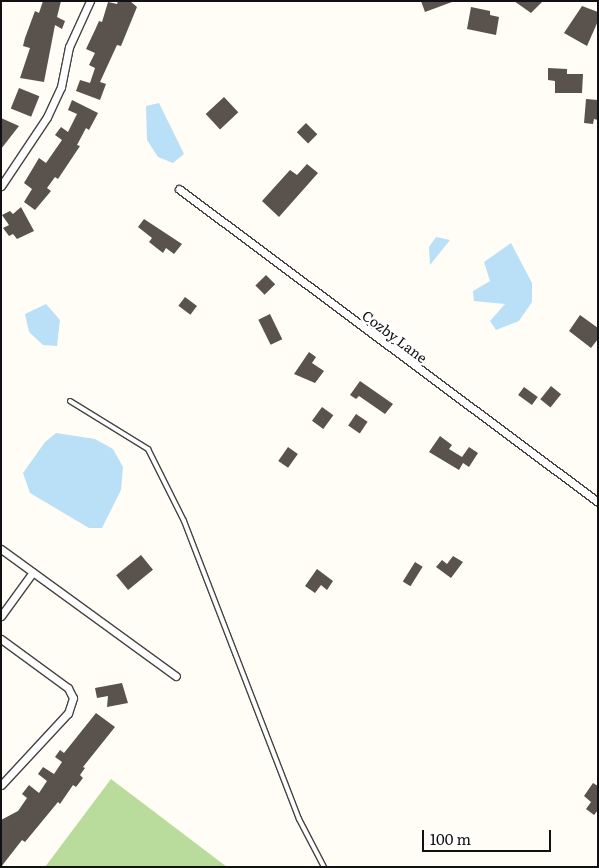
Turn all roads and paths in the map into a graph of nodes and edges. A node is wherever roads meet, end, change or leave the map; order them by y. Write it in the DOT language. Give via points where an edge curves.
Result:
graph roads {
  1 [pos="90,1"];
  2 [pos="1,186"];
  3 [pos="178,188"];
  4 [pos="70,401"];
  5 [pos="598,502"];
  6 [pos="1,549"];
  7 [pos="34,572"];
  8 [pos="1,616"];
  9 [pos="1,639"];
  10 [pos="176,676"];
  11 [pos="1,785"];
  12 [pos="324,867"];
  1 -- 2 [label="street" via="69,47 61,87 47,117"];
  3 -- 5 [label="street, Cozby Lane"];
  4 -- 12 [label="lane" via="148,449 184,521 299,819"];
  6 -- 7 [label="street"];
  7 -- 8 [label="street"];
  7 -- 10 [label="street"];
  9 -- 11 [label="street" via="68,688 73,698 68,712"];
}
